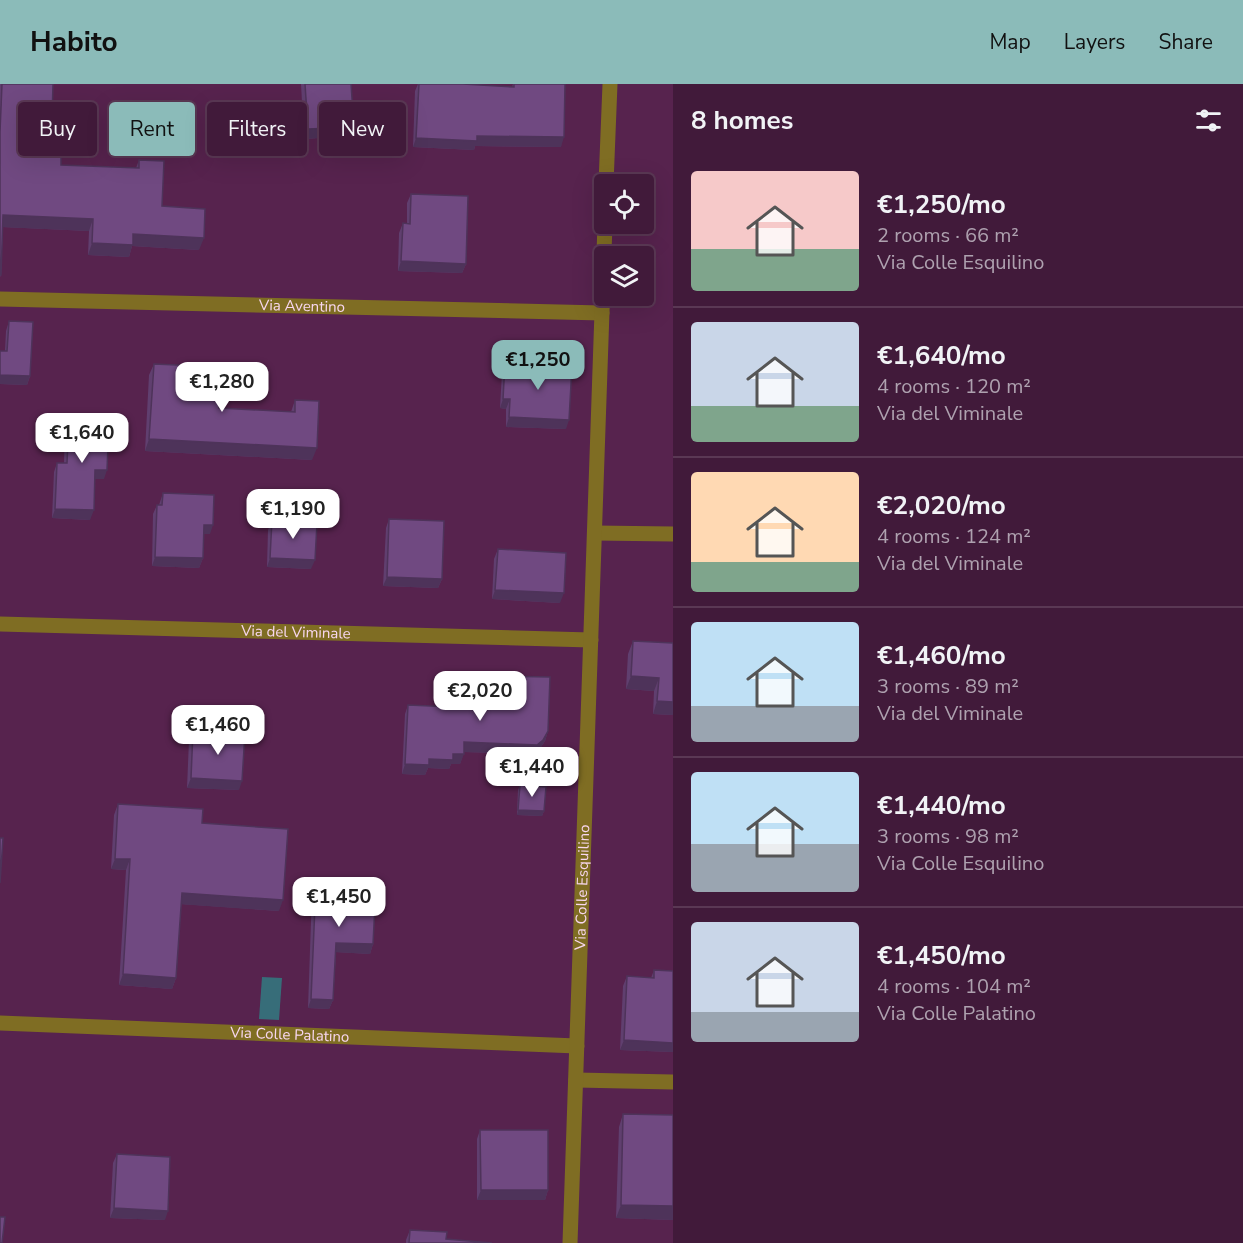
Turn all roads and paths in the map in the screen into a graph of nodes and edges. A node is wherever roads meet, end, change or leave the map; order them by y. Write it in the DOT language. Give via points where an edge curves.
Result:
graph roads {
  1 [pos="610,84"];
  2 [pos="606,174"];
  3 [pos="605,234"];
  4 [pos="0,299"];
  5 [pos="602,313"];
  6 [pos="595,533"];
  7 [pos="673,534"];
  8 [pos="0,624"];
  9 [pos="591,640"];
  10 [pos="0,1023"];
  11 [pos="577,1046"];
  12 [pos="576,1080"];
  13 [pos="673,1082"];
  14 [pos="570,1243"];
  1 -- 2 [label="street"];
  3 -- 5 [label="street, Via Colle Esquilino"];
  4 -- 5 [label="street, Via Aventino"];
  5 -- 6 [label="street, Via Colle Esquilino"];
  6 -- 7 [label="street"];
  6 -- 9 [label="street, Via Colle Esquilino"];
  8 -- 9 [label="street, Via del Viminale"];
  9 -- 11 [label="street, Via Colle Esquilino"];
  10 -- 11 [label="street, Via Colle Palatino"];
  11 -- 12 [label="street, Via Colle Esquilino"];
  12 -- 13 [label="street"];
  12 -- 14 [label="street, Via Colle Esquilino"];
}
